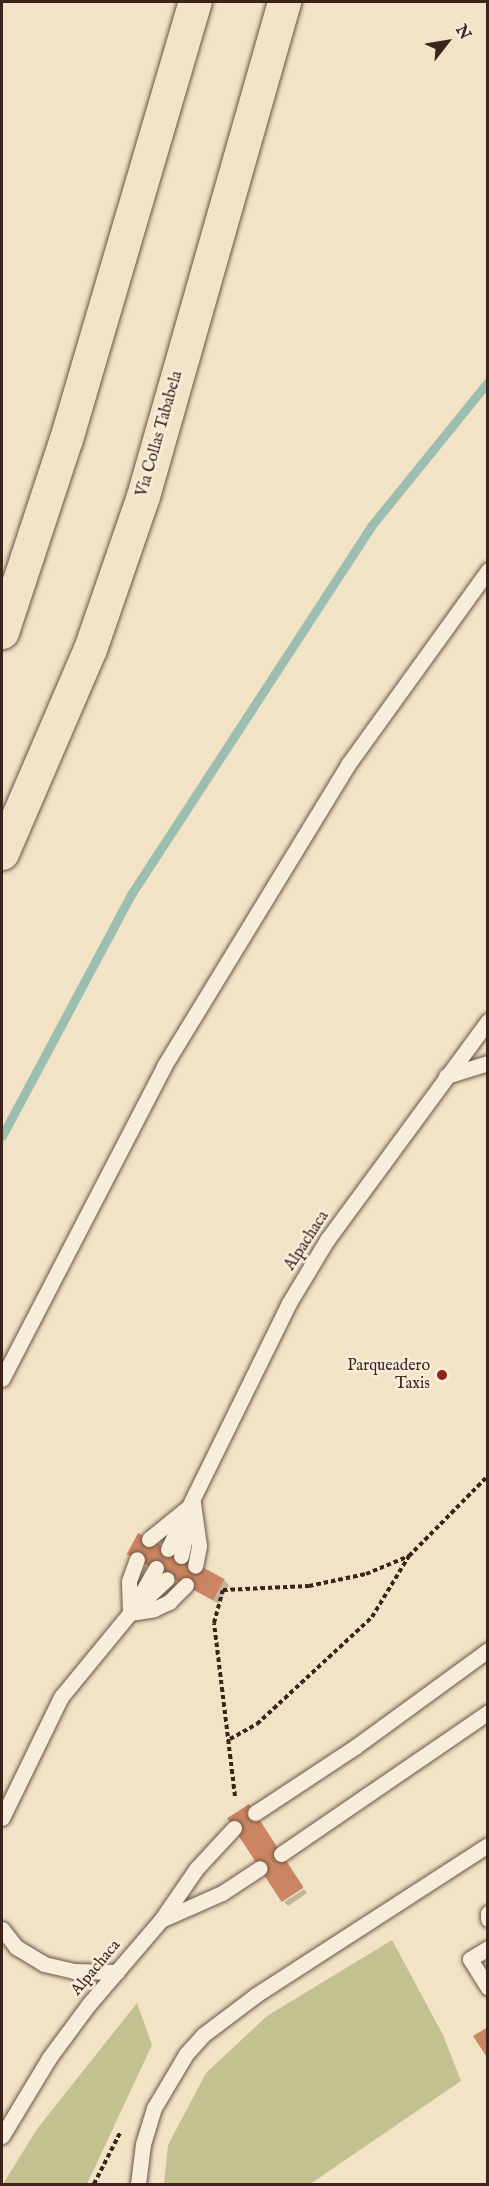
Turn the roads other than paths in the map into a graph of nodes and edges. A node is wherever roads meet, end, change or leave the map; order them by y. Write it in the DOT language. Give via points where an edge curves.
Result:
graph roads {
  1 [pos="195,2"];
  2 [pos="284,2"];
  3 [pos="488,570"];
  4 [pos="2,632"];
  5 [pos="2,853"];
  6 [pos="488,1021"];
  7 [pos="488,1063"];
  8 [pos="446,1076"];
  9 [pos="2,1379"];
  10 [pos="193,1503"];
  11 [pos="150,1539"];
  12 [pos="174,1552"];
  13 [pos="137,1559"];
  14 [pos="195,1566"];
  15 [pos="162,1574"];
  16 [pos="186,1584"];
  17 [pos="130,1613"];
  18 [pos="488,1650"];
  19 [pos="488,1712"];
  20 [pos="255,1813"];
  21 [pos="2,1818"];
  22 [pos="234,1827"];
  23 [pos="483,1848"];
  24 [pos="282,1854"];
  25 [pos="488,1864"];
  26 [pos="260,1868"];
  27 [pos="488,1913"];
  28 [pos="488,1919"];
  29 [pos="161,1920"];
  30 [pos="2,1929"];
  31 [pos="488,1948"];
  32 [pos="117,1972"];
  33 [pos="488,1988"];
  34 [pos="2,2136"];
  35 [pos="138,2184"];
  1 -- 4 [label="highway" via="66,439"];
  2 -- 5 [label="highway, Via Collas Tababela" via="143,496 90,649"];
  3 -- 9 [label="lane" via="349,763 164,1066"];
  6 -- 8 [label="lane, Alpachaca"];
  7 -- 8 [label="lane"];
  8 -- 10 [label="lane, Alpachaca" via="327,1240 289,1303 217,1445"];
  10 -- 11 [label="lane, Alpachaca"];
  10 -- 12 [label="lane, Alpachaca"];
  10 -- 14 [label="lane" via="199,1546"];
  13 -- 17 [label="lane" via="129,1581"];
  15 -- 17 [label="lane"];
  16 -- 17 [label="lane" via="169,1602"];
  17 -- 21 [label="lane" via="61,1697"];
  18 -- 20 [label="lane" via="355,1747"];
  19 -- 24 [label="lane"];
  22 -- 29 [label="lane" via="196,1869"];
  23 -- 25 [label="lane"];
  23 -- 35 [label="lane" via="248,2001 203,2035 186,2054 154,2108"];
  26 -- 29 [label="lane, Alpachaca" via="222,1893"];
  27 -- 28 [label="lane"];
  29 -- 32 [label="lane, Alpachaca"];
  30 -- 32 [label="lane" via="16,1947 44,1964 74,1971"];
  31 -- 33 [label="lane" via="470,1959"];
  32 -- 34 [label="lane, Alpachaca" via="49,2058"];
}
